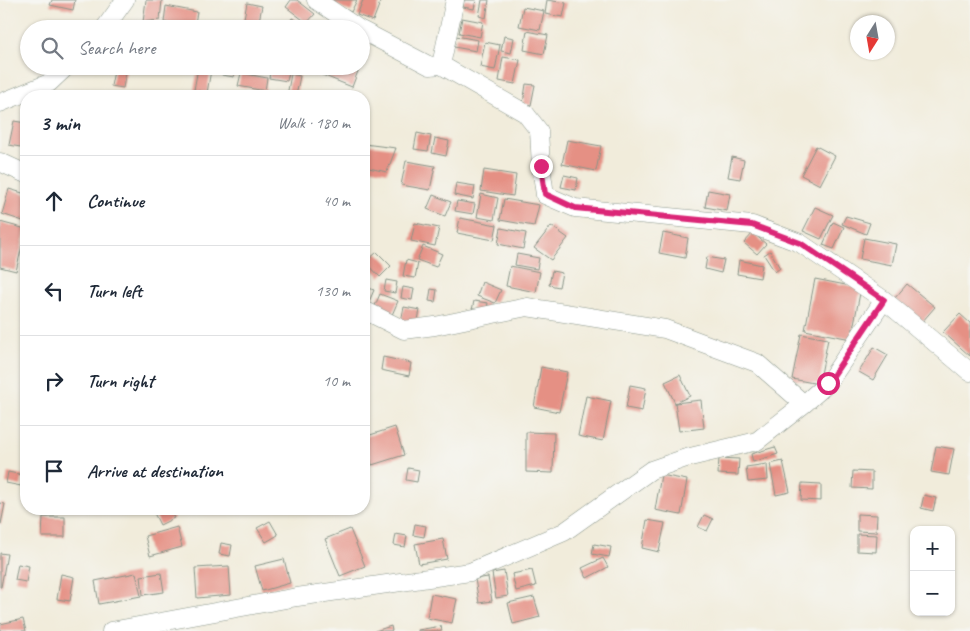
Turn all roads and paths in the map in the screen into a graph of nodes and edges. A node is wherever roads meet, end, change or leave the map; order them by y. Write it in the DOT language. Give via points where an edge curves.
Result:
graph roads {
  1 [pos="125,0"];
  2 [pos="316,0"];
  3 [pos="455,0"];
  4 [pos="111,20"];
  5 [pos="345,20"];
  6 [pos="370,35"];
  7 [pos="441,65"];
  8 [pos="57,75"];
  9 [pos="32,90"];
  10 [pos="20,95"];
  11 [pos="0,103"];
  12 [pos="0,162"];
  13 [pos="20,171"];
  14 [pos="884,300"];
  15 [pos="370,313"];
  16 [pos="970,372"];
  17 [pos="804,404"];
  18 [pos="110,631"];
  1 -- 4 [label="street"];
  2 -- 5 [label="street"];
  3 -- 7 [label="street"];
  6 -- 7 [label="street" via="430,66"];
  7 -- 14 [label="street" via="525,113 539,131 545,194 575,208 752,225 800,243"];
  8 -- 9 [label="street" via="49,83"];
  10 -- 11 [label="street"];
  12 -- 13 [label="street"];
  14 -- 16 [label="street"];
  14 -- 17 [label="street" via="828,383"];
  15 -- 17 [label="street" via="404,330 526,306 665,330 757,363"];
  17 -- 18 [label="street" via="757,441 651,470 564,532 470,572"];
}
